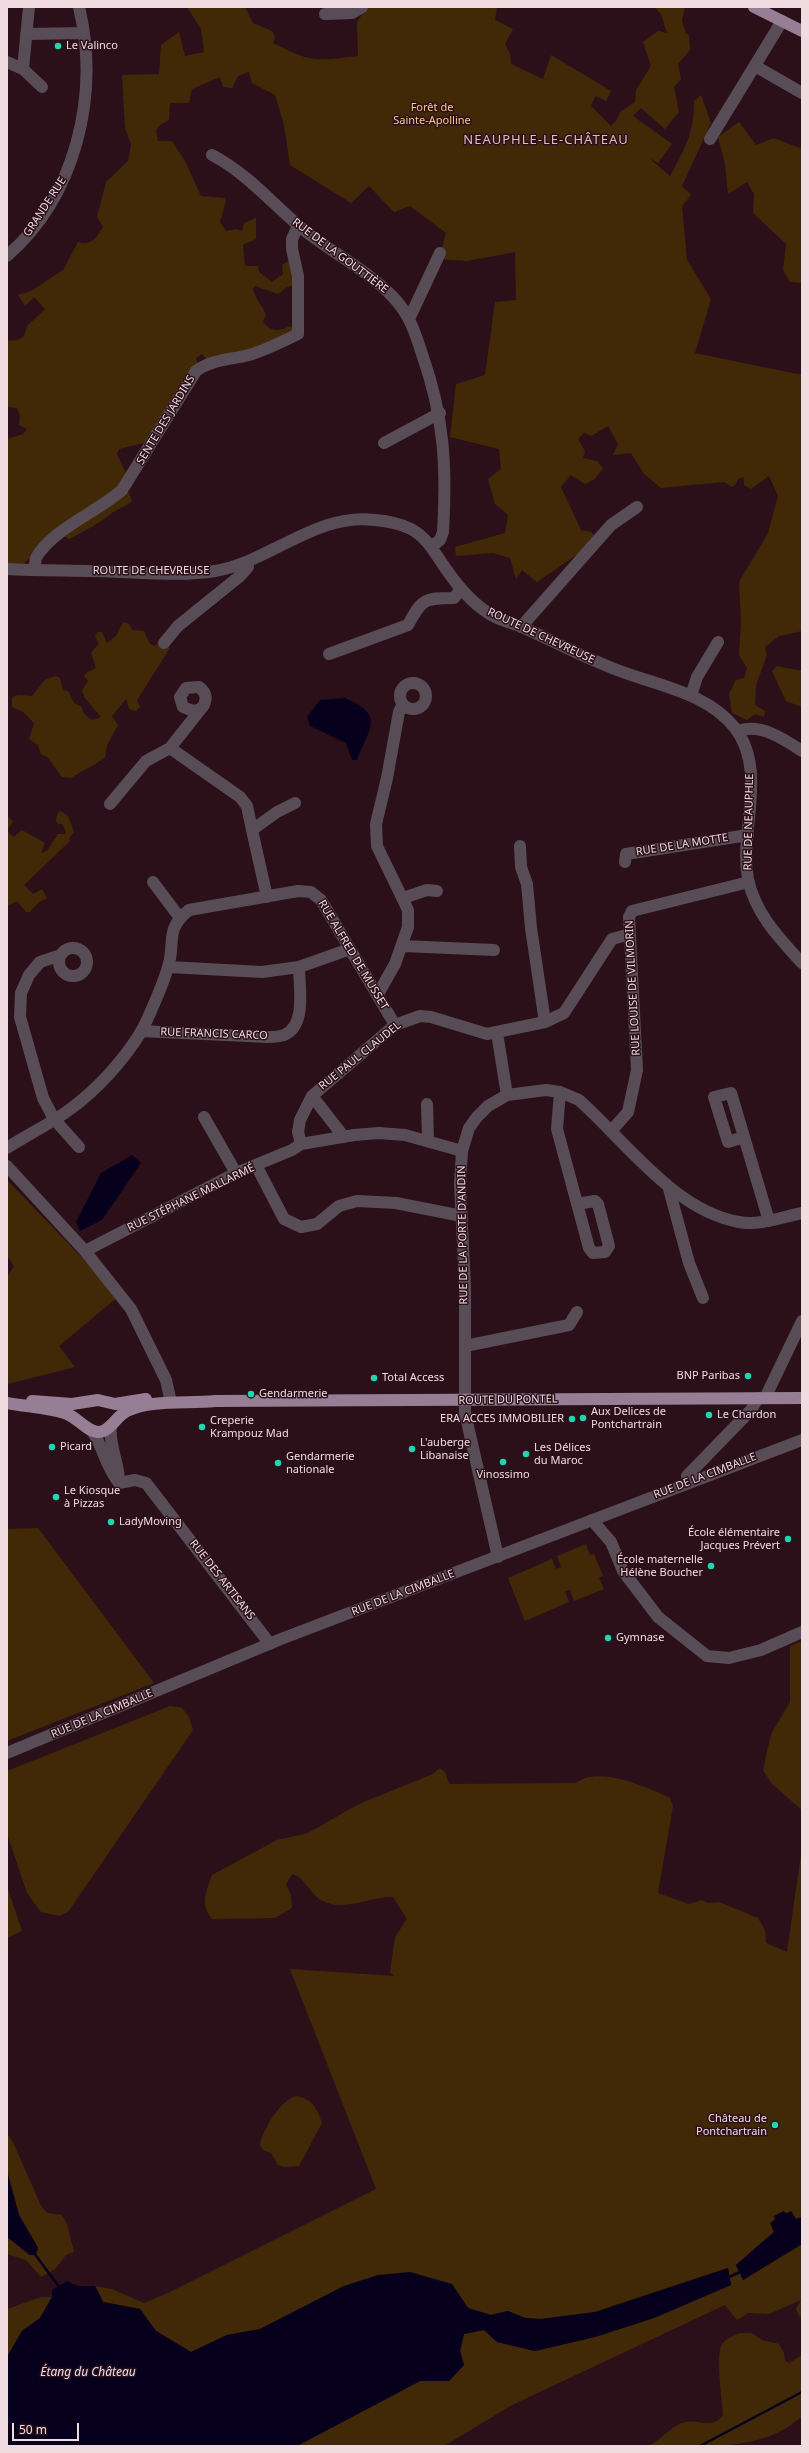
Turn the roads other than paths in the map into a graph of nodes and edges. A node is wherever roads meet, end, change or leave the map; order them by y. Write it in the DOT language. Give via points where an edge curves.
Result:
graph roads {
  1 [pos="29,7"];
  2 [pos="79,7"];
  3 [pos="362,7"];
  4 [pos="754,7"];
  5 [pos="325,14"];
  6 [pos="782,21"];
  7 [pos="802,31"];
  8 [pos="84,33"];
  9 [pos="26,34"];
  10 [pos="7,62"];
  11 [pos="755,66"];
  12 [pos="23,69"];
  13 [pos="42,87"];
  14 [pos="802,93"];
  15 [pos="710,139"];
  16 [pos="212,155"];
  17 [pos="298,226"];
  18 [pos="440,253"];
  19 [pos="7,256"];
  20 [pos="410,318"];
  21 [pos="440,413"];
  22 [pos="384,443"];
  23 [pos="637,507"];
  24 [pos="431,547"];
  25 [pos="247,563"];
  26 [pos="7,569"];
  27 [pos="35,570"];
  28 [pos="461,588"];
  29 [pos="520,627"];
  30 [pos="718,642"];
  31 [pos="164,643"];
  32 [pos="329,654"];
  33 [pos="691,696"];
  34 [pos="403,704"];
  35 [pos="201,709"];
  36 [pos="739,734"];
  37 [pos="170,748"];
  38 [pos="802,751"];
  39 [pos="295,803"];
  40 [pos="110,804"];
  41 [pos="252,830"];
  42 [pos="748,835"];
  43 [pos="520,846"];
  44 [pos="625,862"];
  45 [pos="153,882"];
  46 [pos="749,882"];
  47 [pos="437,891"];
  48 [pos="267,897"];
  49 [pos="403,898"];
  50 [pos="180,918"];
  51 [pos="630,934"];
  52 [pos="403,946"];
  53 [pos="350,949"];
  54 [pos="494,950"];
  55 [pos="61,955"];
  56 [pos="802,963"];
  57 [pos="169,966"];
  58 [pos="299,967"];
  59 [pos="378,994"];
  60 [pos="545,1022"];
  61 [pos="395,1025"];
  62 [pos="141,1031"];
  63 [pos="497,1034"];
  64 [pos="560,1092"];
  65 [pos="507,1095"];
  66 [pos="312,1096"];
  67 [pos="427,1104"];
  68 [pos="204,1117"];
  69 [pos="54,1120"];
  70 [pos="612,1130"];
  71 [pos="344,1137"];
  72 [pos="744,1137"];
  73 [pos="428,1140"];
  74 [pos="301,1144"];
  75 [pos="79,1147"];
  76 [pos="7,1148"];
  77 [pos="462,1151"];
  78 [pos="256,1165"];
  79 [pos="7,1166"];
  80 [pos="236,1173"];
  81 [pos="669,1189"];
  82 [pos="576,1204"];
  83 [pos="802,1213"];
  84 [pos="462,1216"];
  85 [pos="769,1221"];
  86 [pos="85,1251"];
  87 [pos="703,1298"];
  88 [pos="577,1312"];
  89 [pos="802,1321"];
  90 [pos="465,1346"];
  91 [pos="170,1398"];
  92 [pos="762,1398"];
  93 [pos="802,1398"];
  94 [pos="93,1401"];
  95 [pos="105,1401"];
  96 [pos="465,1401"];
  97 [pos="215,1402"];
  98 [pos="7,1403"];
  99 [pos="112,1423"];
  100 [pos="88,1427"];
  101 [pos="802,1440"];
  102 [pos="689,1481"];
  103 [pos="119,1484"];
  104 [pos="592,1520"];
  105 [pos="498,1557"];
  106 [pos="802,1632"];
  107 [pos="270,1644"];
  108 [pos="7,1753"];
  1 -- 9 [label="street"];
  2 -- 8 [label="street, GRANDE RUE"];
  3 -- 5 [label="street" via="352,13"];
  4 -- 6 [label="main road"];
  6 -- 7 [label="main road"];
  6 -- 11 [label="street"];
  8 -- 9 [label="street"];
  8 -- 19 [label="street, GRANDE RUE" via="83,116 67,174 42,214"];
  9 -- 12 [label="street"];
  10 -- 12 [label="street"];
  11 -- 14 [label="street"];
  11 -- 15 [label="street"];
  12 -- 13 [label="street"];
  16 -- 17 [label="street, RUE DE LA GOUTTIÈRE" via="232,167"];
  17 -- 20 [label="street, RUE DE LA GOUTTIÈRE" via="392,296"];
  17 -- 27 [label="street, SENTE DES JARDINS" via="292,239 298,276 298,334 254,353 207,363 196,371 122,490 107,504 54,538 36,558"];
  18 -- 20 [label="street"];
  20 -- 21 [label="street, RUE DE LA GOUTTIÈRE"];
  21 -- 22 [label="street"];
  21 -- 24 [label="street, RUE DE LA GOUTTIÈRE" via="445,472 443,532 440,540"];
  23 -- 29 [label="street" via="611,525"];
  24 -- 25 [label="street, ROUTE DE CHEVREUSE" via="412,530 400,525 373,519 348,520 320,528"];
  24 -- 28 [label="street, ROUTE DE CHEVREUSE"];
  25 -- 27 [label="street, ROUTE DE CHEVREUSE" via="198,573"];
  25 -- 31 [label="street" via="248,567 240,576 178,626"];
  26 -- 27 [label="street, ROUTE DE CHEVREUSE"];
  28 -- 29 [label="street, ROUTE DE CHEVREUSE" via="471,600 492,615"];
  28 -- 32 [label="street" via="454,598 429,598 420,604 408,625"];
  29 -- 33 [label="street, ROUTE DE CHEVREUSE" via="615,669"];
  30 -- 33 [label="street" via="697,676"];
  33 -- 36 [label="street, ROUTE DE CHEVREUSE" via="713,706 727,718"];
  34 -- 49 [label="street" via="398,712 376,824 377,846"];
  35 -- 37 [label="street"];
  36 -- 38 [label="street" via="751,729 768,731"];
  36 -- 42 [label="street, RUE DE NEAUPHLE" via="749,766 751,812"];
  37 -- 40 [label="street" via="146,761"];
  37 -- 41 [label="street" via="240,797 247,806"];
  39 -- 41 [label="street"];
  41 -- 48 [label="street"];
  42 -- 44 [label="street, RUE DE LA MOTTE" via="626,854"];
  42 -- 46 [label="street, RUE DE NEAUPHLE" via="746,867"];
  43 -- 60 [label="street" via="521,868 527,884"];
  45 -- 50 [label="street"];
  46 -- 51 [label="street, RUE LOUISE DE VILMORIN" via="637,908 629,917"];
  46 -- 56 [label="street, RUE DE NEAUPHLE" via="764,918"];
  47 -- 49 [label="street" via="427,890"];
  48 -- 50 [label="street, RUE ALFRED DE MUSSET" via="189,910"];
  48 -- 53 [label="street, RUE ALFRED DE MUSSET" via="298,891 311,892 321,900"];
  49 -- 52 [label="street" via="408,910 408,927"];
  50 -- 57 [label="street" via="172,932"];
  51 -- 60 [label="street, RUE PAUL CLAUDEL" via="612,939 564,1013"];
  51 -- 70 [label="street, RUE LOUISE DE VILMORIN" via="637,1070 628,1112"];
  52 -- 54 [label="street"];
  52 -- 59 [label="street" via="396,964"];
  53 -- 58 [label="street"];
  53 -- 59 [label="street, RUE ALFRED DE MUSSET"];
  55 -- 69 [label="street" via="40,962 29,974 22,993 20,1017 43,1098"];
  57 -- 58 [label="street" via="262,972"];
  57 -- 62 [label="street"];
  58 -- 62 [label="street, RUE FRANCIS CARCO" via="299,1015 296,1023 284,1035 268,1037"];
  59 -- 61 [label="street, RUE ALFRED DE MUSSET"];
  60 -- 63 [label="street, RUE PAUL CLAUDEL"];
  61 -- 63 [label="street, RUE PAUL CLAUDEL" via="420,1016 431,1017 477,1032"];
  61 -- 66 [label="street, RUE PAUL CLAUDEL"];
  62 -- 69 [label="street" via="89,1094"];
  63 -- 65 [label="street"];
  64 -- 65 [label="street, RUE DE LA PORTE D'ANDIN" via="531,1090"];
  64 -- 70 [label="street, RUE DE LA PORTE D'ANDIN" via="579,1100"];
  64 -- 82 [label="street" via="557,1129"];
  65 -- 77 [label="street, RUE DE LA PORTE D'ANDIN" via="488,1106 477,1117 469,1128"];
  66 -- 71 [label="street"];
  66 -- 74 [label="street, RUE PAUL CLAUDEL" via="300,1120 298,1132"];
  67 -- 73 [label="street"];
  68 -- 80 [label="street"];
  69 -- 75 [label="street"];
  69 -- 76 [label="street"];
  70 -- 81 [label="street, RUE DE LA PORTE D'ANDIN"];
  71 -- 73 [label="street, RUE STÉPHANE MALLARMÉ" via="379,1133 405,1134"];
  71 -- 74 [label="street, RUE STÉPHANE MALLARMÉ"];
  72 -- 85 [label="street"];
  73 -- 77 [label="street, RUE STÉPHANE MALLARMÉ"];
  74 -- 78 [label="street, RUE STÉPHANE MALLARMÉ"];
  77 -- 84 [label="street, RUE DE LA PORTE D'ANDIN"];
  78 -- 80 [label="street, RUE STÉPHANE MALLARMÉ"];
  78 -- 84 [label="street" via="284,1219 301,1227 317,1224 339,1206 357,1201 396,1204"];
  79 -- 86 [label="street"];
  80 -- 86 [label="street, RUE STÉPHANE MALLARMÉ"];
  81 -- 85 [label="street, RUE DE LA PORTE D'ANDIN" via="715,1216 740,1222"];
  81 -- 87 [label="street" via="689,1263"];
  83 -- 85 [label="street, RUE DE LA PORTE D'ANDIN"];
  84 -- 90 [label="street, RUE DE LA PORTE D'ANDIN"];
  86 -- 91 [label="street" via="131,1309 166,1380"];
  88 -- 90 [label="street" via="568,1325"];
  89 -- 92 [label="street"];
  90 -- 96 [label="street, RUE DE LA PORTE D'ANDIN"];
  91 -- 95 [label="main road, ROUTE DU PONTEL" via="140,1399 115,1404"];
  91 -- 97 [label="main road, ROUTE DU PONTEL"];
  92 -- 93 [label="main road, ROUTE DU PONTEL"];
  92 -- 96 [label="main road, ROUTE DU PONTEL"];
  92 -- 102 [label="street" via="687,1476"];
  94 -- 95 [label="main road, ROUTE DU PONTEL"];
  94 -- 98 [label="main road, ROUTE DU PONTEL" via="72,1404 37,1400"];
  94 -- 100 [label="main road" via="82,1411"];
  95 -- 99 [label="main road" via="112,1408"];
  96 -- 97 [label="main road, ROUTE DU PONTEL"];
  96 -- 105 [label="street, RUE DE LA PORTE D'ANDIN" via="465,1414"];
  97 -- 99 [label="main road, ROUTE DU PONTEL" via="141,1406 126,1411"];
  98 -- 100 [label="main road, ROUTE DU PONTEL" via="62,1412"];
  99 -- 100 [label="main road, ROUTE DU PONTEL" via="103,1431"];
  99 -- 103 [label="street" via="111,1435 120,1469"];
  100 -- 103 [label="street" via="99,1442 109,1471"];
  101 -- 102 [label="street, RUE DE LA CIMBALLE"];
  102 -- 104 [label="street, RUE DE LA CIMBALLE"];
  103 -- 107 [label="street, RUE DES ARTISANS" via="135,1480 146,1482"];
  104 -- 105 [label="street, RUE DE LA CIMBALLE"];
  104 -- 106 [label="street" via="611,1542 623,1571 658,1617 707,1656 729,1658 761,1650"];
  105 -- 107 [label="street, RUE DE LA CIMBALLE"];
  107 -- 108 [label="street, RUE DE LA CIMBALLE"];
}
